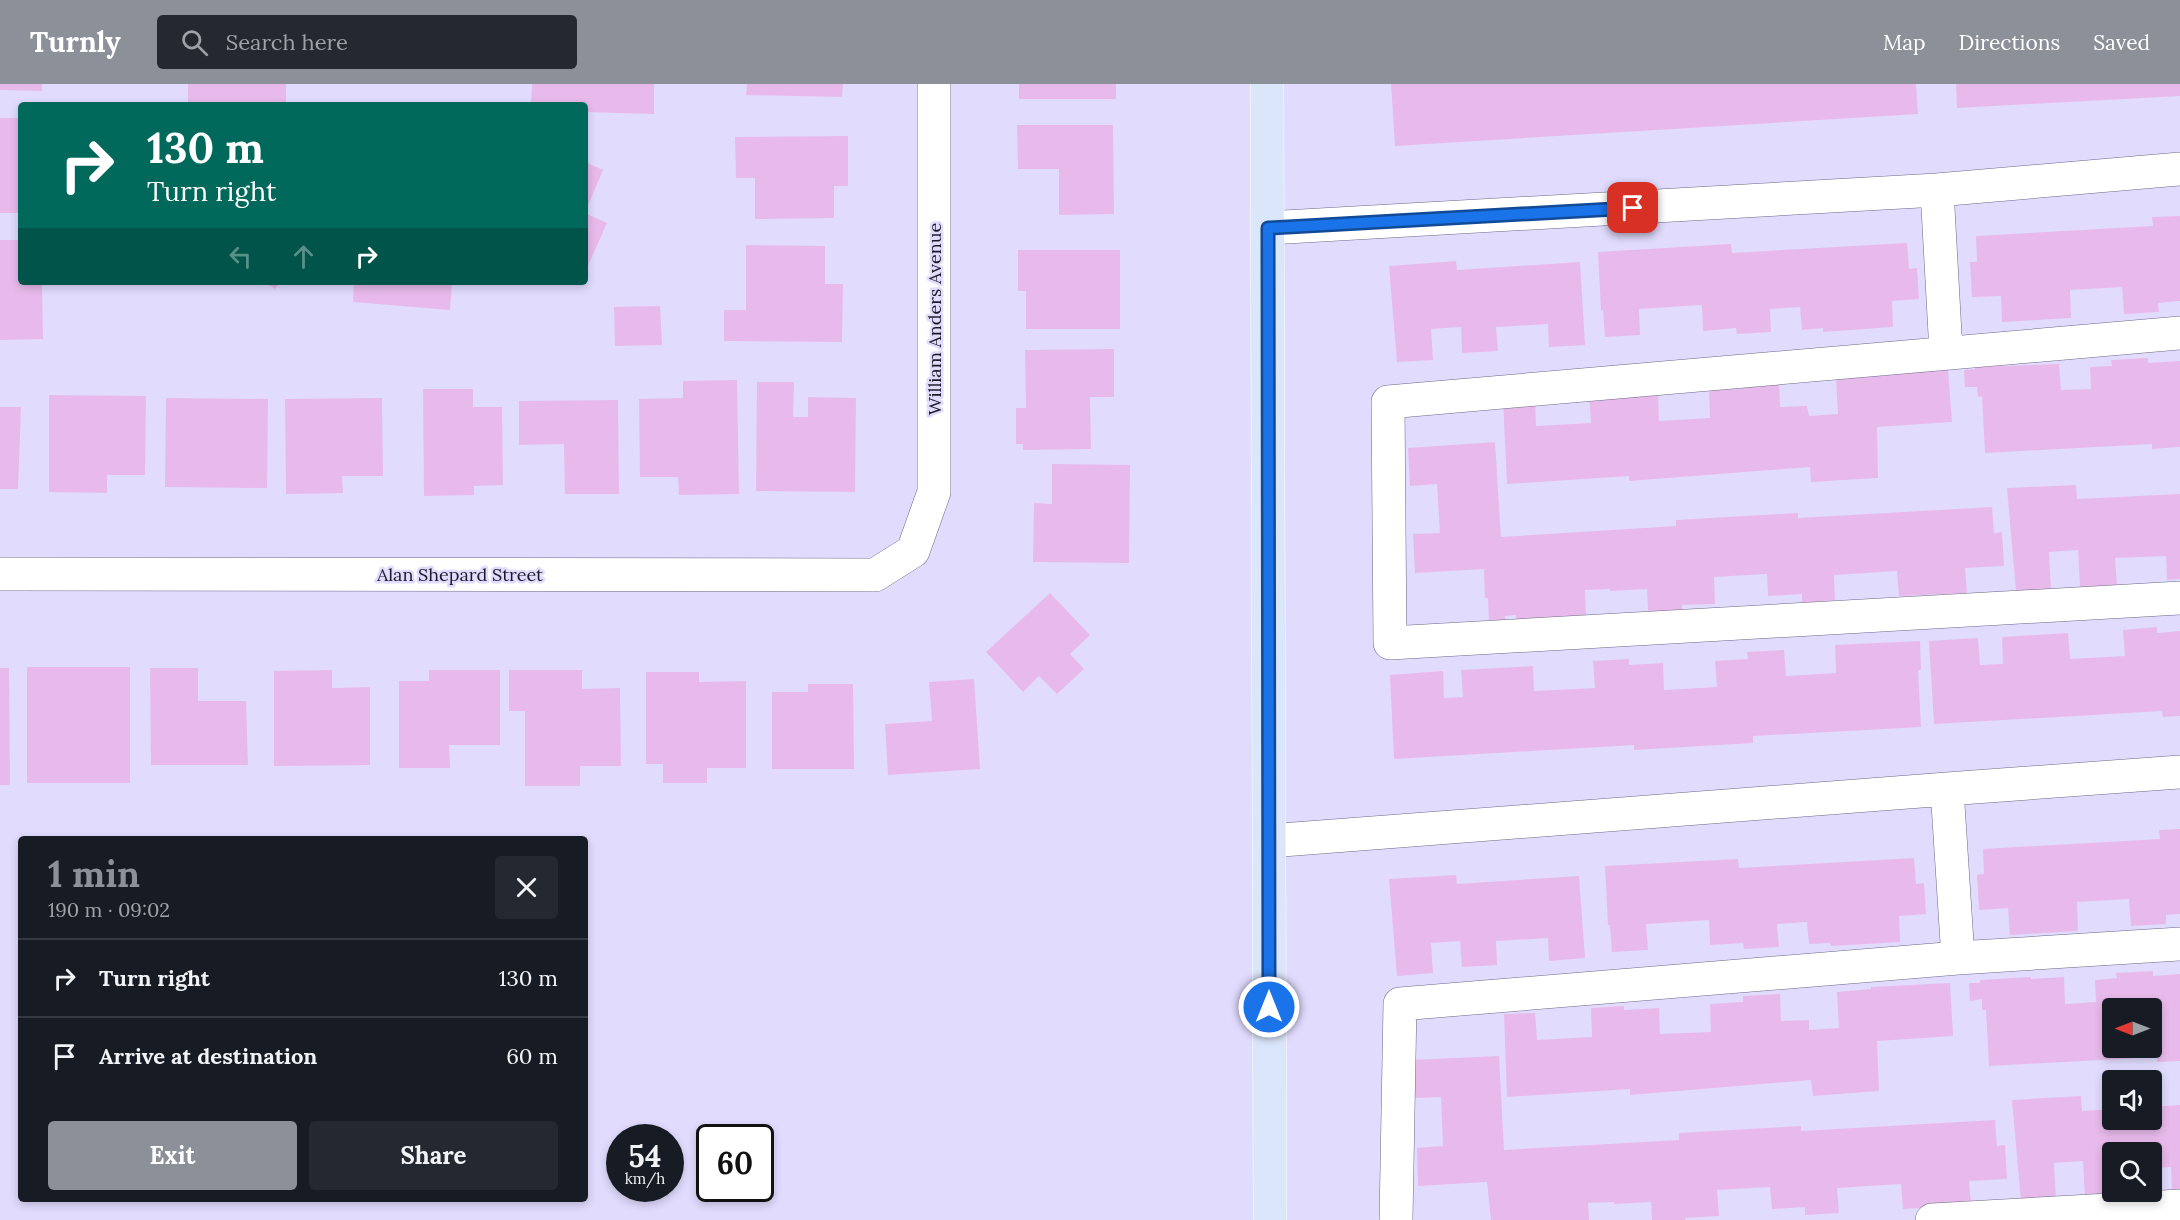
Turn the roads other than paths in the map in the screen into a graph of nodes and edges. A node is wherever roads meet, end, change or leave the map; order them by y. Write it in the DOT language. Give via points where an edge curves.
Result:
graph roads {
  1 [pos="934,84"];
  2 [pos="1268,84"];
  3 [pos="2180,170"];
  4 [pos="1937,190"];
  5 [pos="1268,228"];
  6 [pos="2180,333"];
  7 [pos="1946,352"];
  8 [pos="913,551"];
  9 [pos="0,574"];
  10 [pos="2180,598"];
  11 [pos="2180,772"];
  12 [pos="1947,789"];
  13 [pos="1269,841"];
  14 [pos="2180,944"];
  15 [pos="1958,958"];
  16 [pos="2180,1206"];
  17 [pos="1270,1220"];
  18 [pos="1396,1220"];
  19 [pos="1932,1220"];
  1 -- 8 [label="street, William Anders Avenue" via="934,492"];
  2 -- 5 [label="main road"];
  3 -- 4 [label="street"];
  4 -- 5 [label="street"];
  4 -- 7 [label="street"];
  5 -- 13 [label="main road"];
  6 -- 7 [label="street"];
  7 -- 10 [label="street" via="1388,402 1390,643"];
  8 -- 9 [label="street, Alan Shepard Street" via="875,574"];
  11 -- 12 [label="street"];
  12 -- 13 [label="street"];
  12 -- 15 [label="street"];
  13 -- 17 [label="main road"];
  14 -- 15 [label="street"];
  15 -- 18 [label="street" via="1400,1004"];
  16 -- 19 [label="street"];
}
